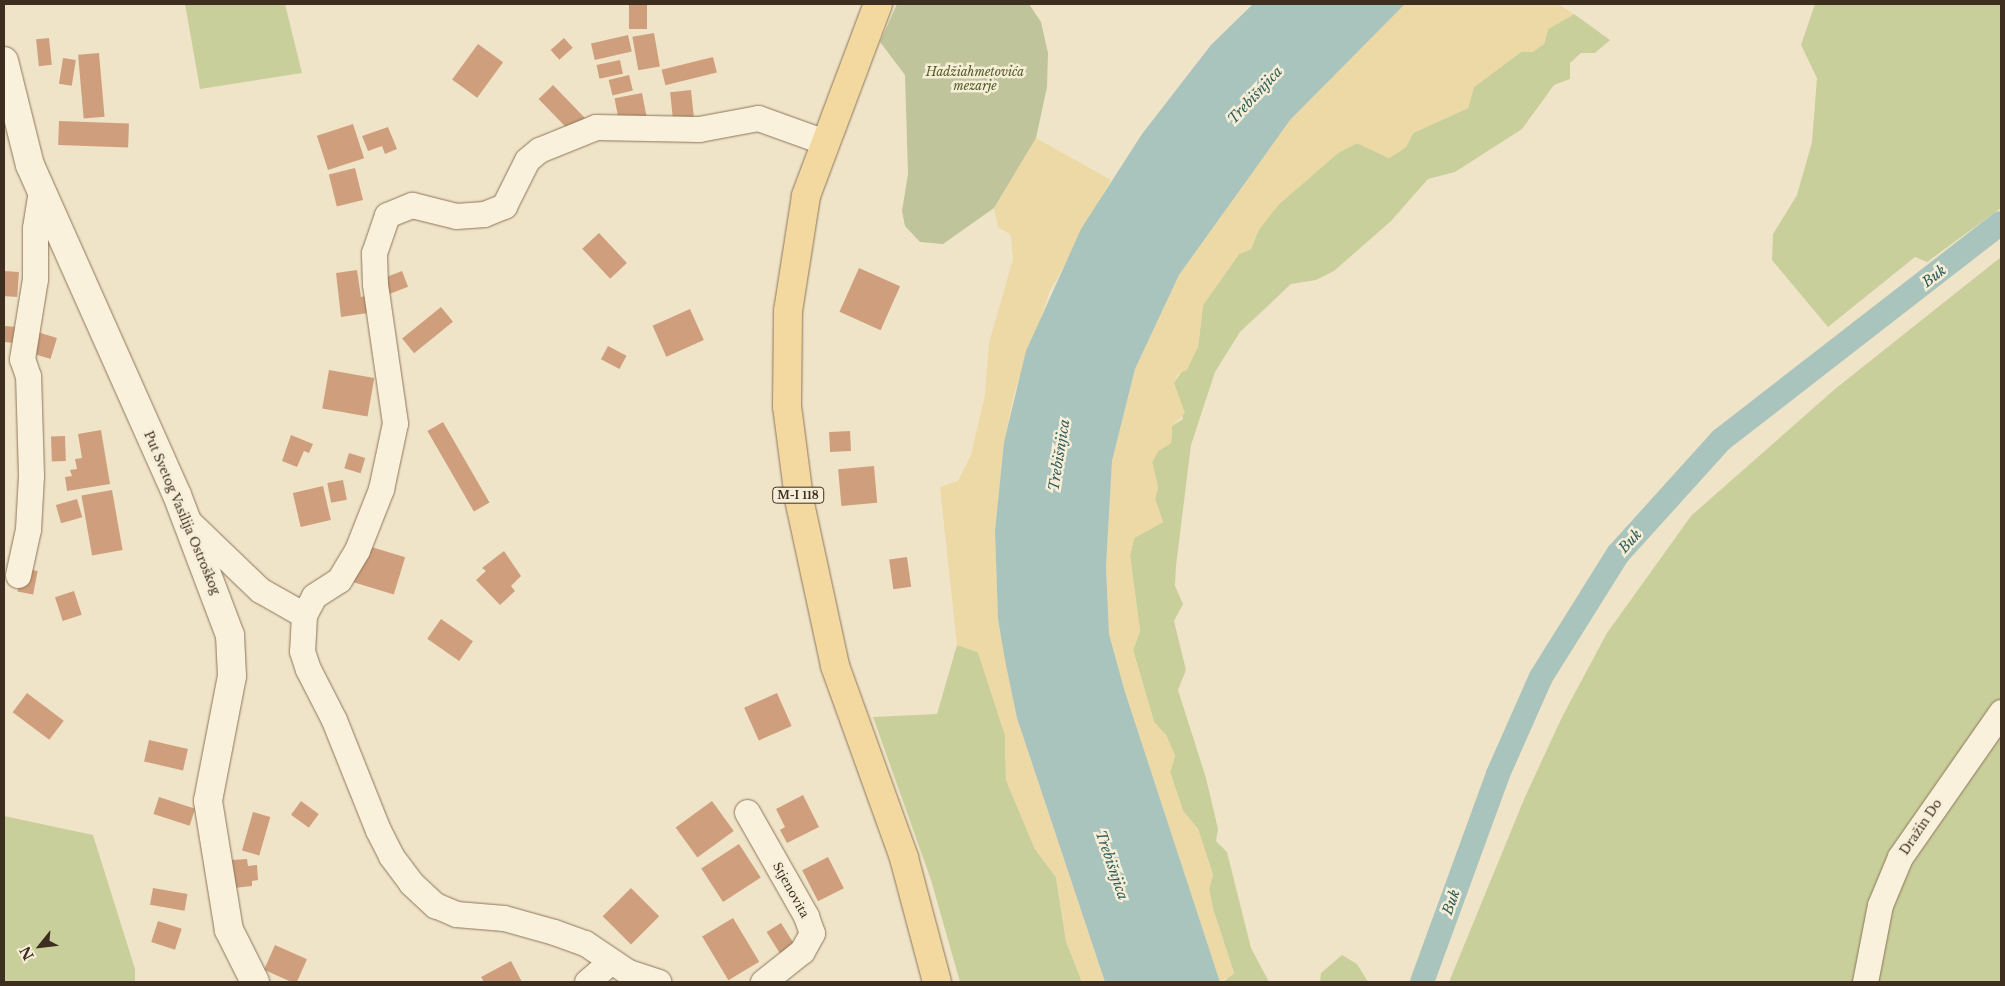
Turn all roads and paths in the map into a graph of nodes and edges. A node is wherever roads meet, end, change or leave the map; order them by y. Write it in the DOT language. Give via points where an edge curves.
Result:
graph roads {
  1 [pos="878,4"];
  2 [pos="4,61"];
  3 [pos="825,142"];
  4 [pos="41,192"];
  5 [pos="187,520"];
  6 [pos="18,575"];
  7 [pos="304,615"];
  8 [pos="2001,712"];
  9 [pos="747,812"];
  10 [pos="610,962"];
  11 [pos="255,982"];
  12 [pos="587,982"];
  13 [pos="658,982"];
  14 [pos="762,982"];
  15 [pos="937,982"];
  16 [pos="1865,982"];
  1 -- 3 [label="main road, M-I 118"];
  2 -- 4 [label="street, Put Svetog Vasilija Ostroškog" via="12,102"];
  3 -- 7 [label="street" via="758,118 699,129 596,128 539,150 527,160 504,206 484,214 456,216 412,205 387,215 374,253 375,284 394,391 395,423 381,489 357,550 339,580 314,596"];
  3 -- 15 [label="main road, M-I 118" via="806,196 788,311 787,406 799,499 835,666 904,858"];
  4 -- 5 [label="street, Put Svetog Vasilija Ostroškog"];
  4 -- 6 [label="street" via="35,228 35,279 22,359 28,376 31,476 28,530"];
  5 -- 7 [label="street" via="260,590"];
  5 -- 11 [label="street, Put Svetog Vasilija Ostroškog" via="230,635 232,676 208,801 229,930"];
  7 -- 10 [label="street" via="302,651 308,668 334,720 378,830 391,856 411,883 435,905 456,914 528,923 585,943"];
  8 -- 16 [label="street, Dražin Do" via="1900,857 1880,905"];
  9 -- 14 [label="street, Stjenovita" via="806,916 812,933 802,950"];
  10 -- 12 [label="street"];
  10 -- 13 [label="street"];
}
